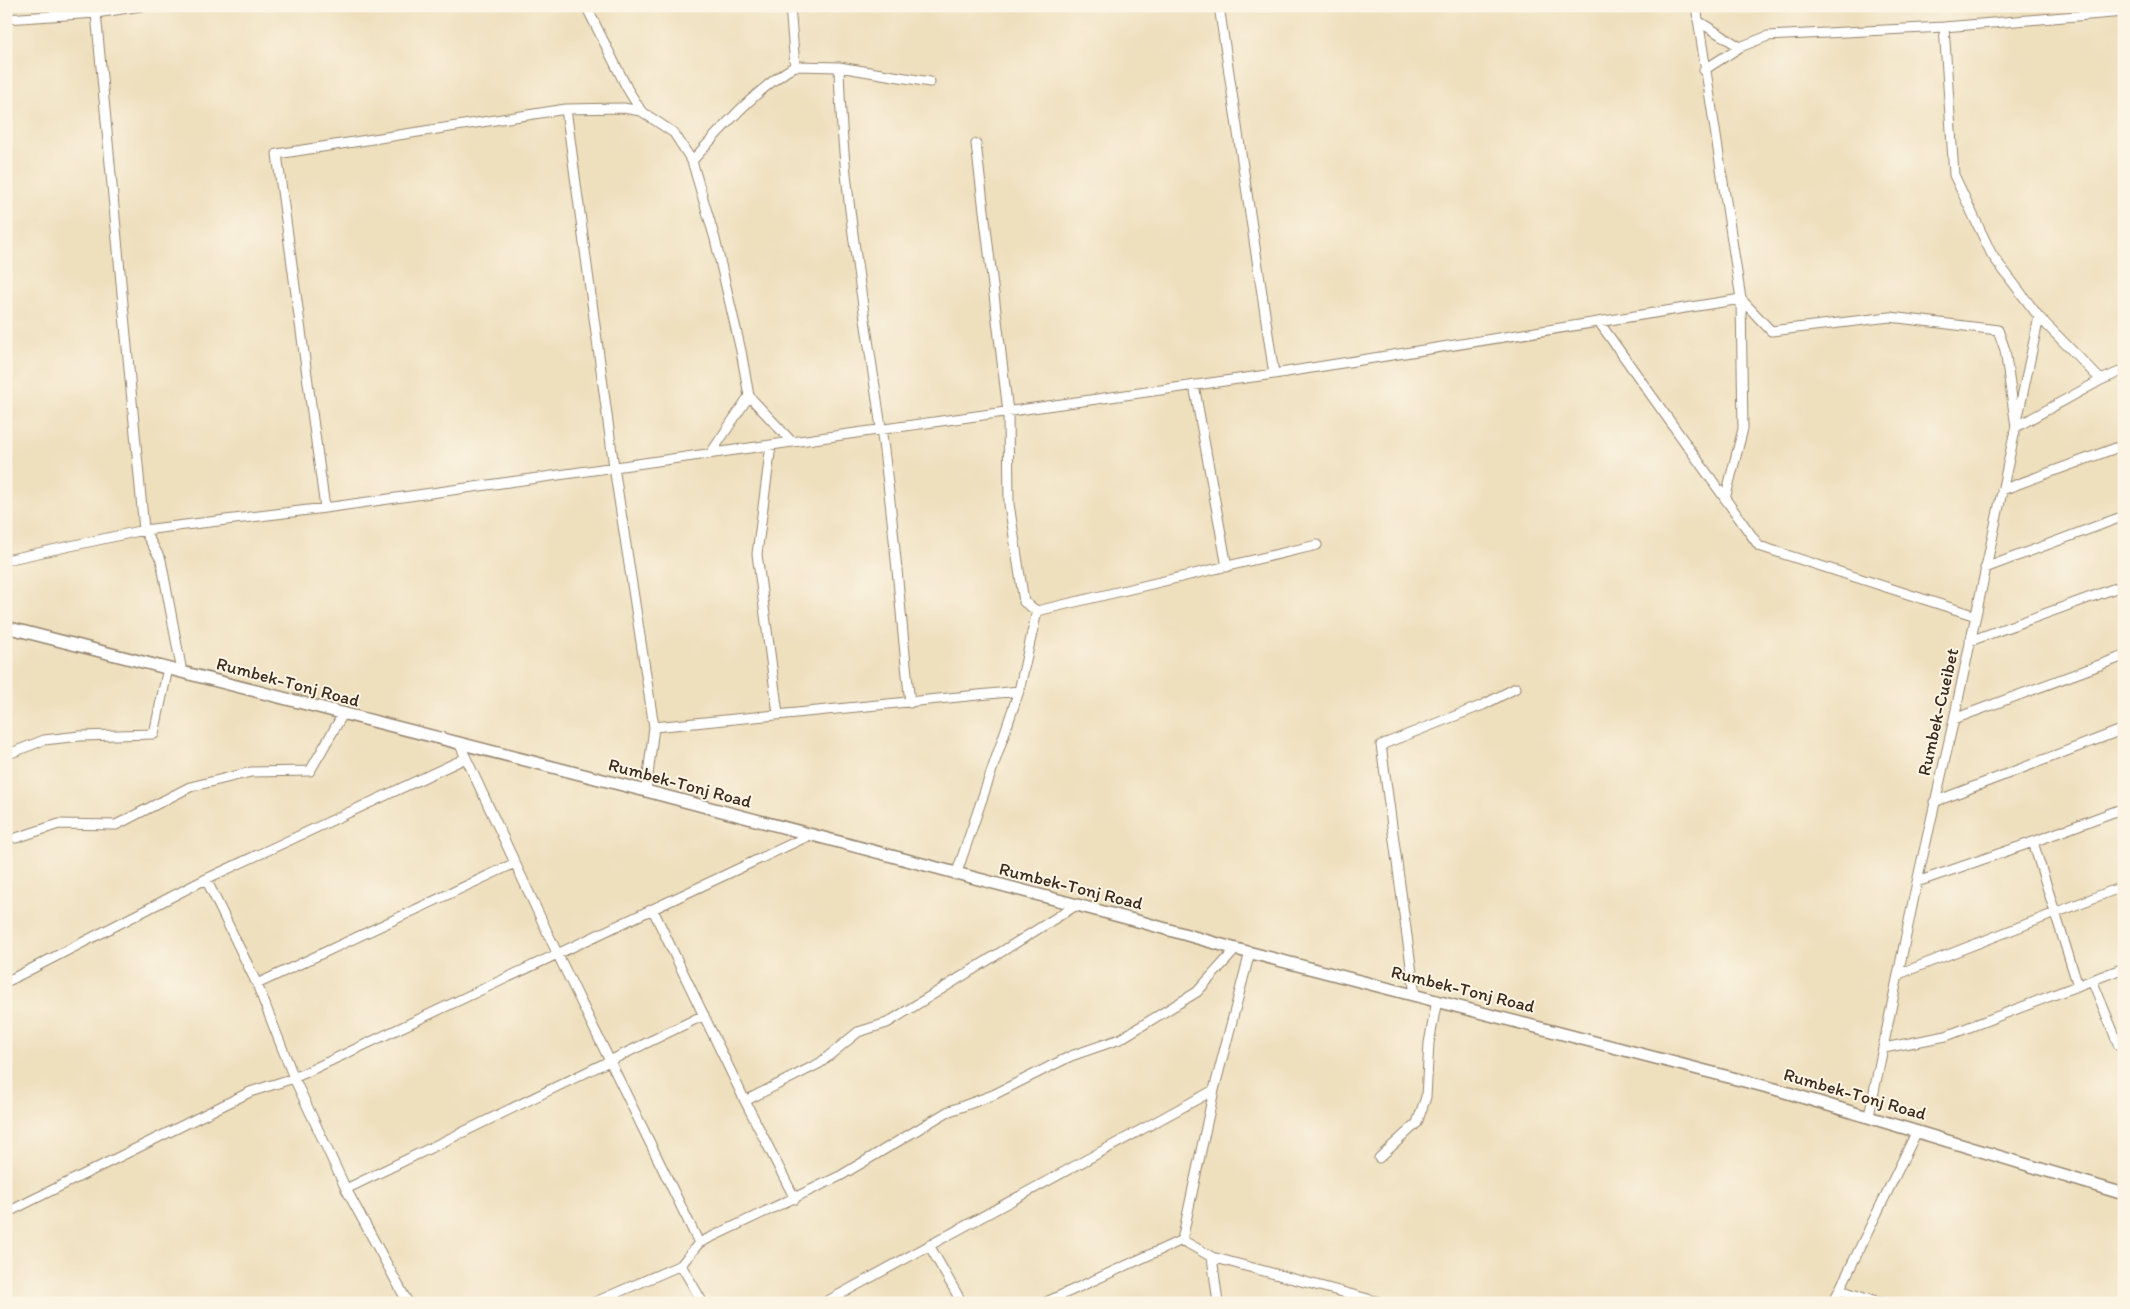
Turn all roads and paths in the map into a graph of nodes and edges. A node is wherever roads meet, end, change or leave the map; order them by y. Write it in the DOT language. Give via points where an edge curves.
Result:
graph roads {
  1 [pos="141,6"];
  2 [pos="586,6"];
  3 [pos="790,6"];
  4 [pos="1219,6"];
  5 [pos="1696,6"];
  6 [pos="2124,12"];
  7 [pos="96,13"];
  8 [pos="6,19"];
  9 [pos="1698,21"];
  10 [pos="1944,27"];
  11 [pos="1740,47"];
  12 [pos="795,66"];
  13 [pos="839,66"];
  14 [pos="1704,70"];
  15 [pos="930,82"];
  16 [pos="566,110"];
  17 [pos="641,111"];
  18 [pos="976,144"];
  19 [pos="692,161"];
  20 [pos="1741,299"];
  21 [pos="2039,317"];
  22 [pos="1599,322"];
  23 [pos="2124,370"];
  24 [pos="1274,374"];
  25 [pos="2101,380"];
  26 [pos="1194,385"];
  27 [pos="749,396"];
  28 [pos="1008,412"];
  29 [pos="2016,427"];
  30 [pos="882,429"];
  31 [pos="792,442"];
  32 [pos="771,445"];
  33 [pos="2124,445"];
  34 [pos="711,453"];
  35 [pos="614,467"];
  36 [pos="2002,490"];
  37 [pos="1725,499"];
  38 [pos="325,508"];
  39 [pos="2124,516"];
  40 [pos="144,530"];
  41 [pos="1317,545"];
  42 [pos="6,560"];
  43 [pos="1226,566"];
  44 [pos="1985,568"];
  45 [pos="2124,585"];
  46 [pos="1037,611"];
  47 [pos="1976,616"];
  48 [pos="6,626"];
  49 [pos="1970,641"];
  50 [pos="2124,656"];
  51 [pos="168,668"];
  52 [pos="182,672"];
  53 [pos="1516,688"];
  54 [pos="1018,691"];
  55 [pos="910,703"];
  56 [pos="343,714"];
  57 [pos="778,714"];
  58 [pos="1954,719"];
  59 [pos="654,727"];
  60 [pos="2124,729"];
  61 [pos="460,745"];
  62 [pos="6,755"];
  63 [pos="466,758"];
  64 [pos="646,791"];
  65 [pos="1934,802"];
  66 [pos="2124,808"];
  67 [pos="808,836"];
  68 [pos="16,838"];
  69 [pos="2033,842"];
  70 [pos="515,863"];
  71 [pos="956,875"];
  72 [pos="206,879"];
  73 [pos="1917,882"];
  74 [pos="2124,886"];
  75 [pos="1075,906"];
  76 [pos="653,910"];
  77 [pos="2056,912"];
  78 [pos="1236,949"];
  79 [pos="1250,952"];
  80 [pos="558,955"];
  81 [pos="2124,968"];
  82 [pos="1899,974"];
  83 [pos="2092,980"];
  84 [pos="6,982"];
  85 [pos="257,984"];
  86 [pos="2078,986"];
  87 [pos="1414,995"];
  88 [pos="1437,1000"];
  89 [pos="704,1015"];
  90 [pos="2124,1044"];
  91 [pos="1884,1048"];
  92 [pos="610,1062"];
  93 [pos="294,1078"];
  94 [pos="1214,1090"];
  95 [pos="745,1100"];
  96 [pos="1869,1116"];
  97 [pos="1917,1131"];
  98 [pos="1379,1158"];
  99 [pos="346,1190"];
  100 [pos="2123,1193"];
  101 [pos="795,1199"];
  102 [pos="6,1213"];
  103 [pos="1182,1240"];
  104 [pos="699,1243"];
  105 [pos="929,1245"];
  106 [pos="1212,1257"];
  107 [pos="681,1265"];
  108 [pos="1840,1290"];
  109 [pos="408,1303"];
  110 [pos="593,1303"];
  111 [pos="703,1303"];
  112 [pos="824,1303"];
  113 [pos="962,1303"];
  114 [pos="1044,1303"];
  115 [pos="1218,1303"];
  116 [pos="1384,1303"];
  117 [pos="1833,1303"];
  118 [pos="1879,1303"];
  1 -- 7 [label="street"];
  2 -- 17 [label="street"];
  3 -- 12 [label="street"];
  4 -- 24 [label="street"];
  5 -- 9 [label="street"];
  6 -- 10 [label="street"];
  7 -- 8 [label="street"];
  7 -- 40 [label="street"];
  9 -- 11 [label="street"];
  9 -- 14 [label="street"];
  10 -- 11 [label="street" via="1768,36"];
  10 -- 21 [label="street" via="1954,175 1992,255"];
  11 -- 14 [label="street"];
  12 -- 13 [label="street"];
  12 -- 19 [label="street" via="781,74 729,121"];
  13 -- 15 [label="street"];
  13 -- 30 [label="street" via="845,168"];
  14 -- 20 [label="street"];
  16 -- 17 [label="street" via="623,108"];
  16 -- 35 [label="street"];
  16 -- 38 [label="street" via="277,154"];
  17 -- 19 [label="street" via="674,133"];
  18 -- 28 [label="street"];
  19 -- 27 [label="street" via="715,239"];
  20 -- 22 [label="street"];
  20 -- 29 [label="street" via="1771,331 1890,317 1998,330 2005,350"];
  20 -- 37 [label="street" via="1743,429"];
  21 -- 25 [label="street"];
  21 -- 29 [label="street, Rumbek-Cueibet"];
  22 -- 24 [label="street"];
  22 -- 37 [label="street"];
  23 -- 25 [label="street"];
  24 -- 26 [label="street"];
  25 -- 29 [label="street"];
  26 -- 28 [label="street"];
  26 -- 43 [label="street"];
  27 -- 31 [label="street"];
  27 -- 34 [label="street"];
  28 -- 30 [label="street"];
  28 -- 46 [label="street" via="1009,504 1024,602"];
  29 -- 36 [label="street, Rumbek-Cueibet"];
  30 -- 31 [label="street"];
  30 -- 55 [label="street"];
  31 -- 32 [label="street"];
  32 -- 34 [label="street"];
  32 -- 57 [label="street" via="757,554"];
  33 -- 36 [label="street"];
  34 -- 35 [label="street"];
  35 -- 38 [label="street"];
  35 -- 59 [label="street"];
  36 -- 44 [label="street, Rumbek-Cueibet"];
  37 -- 47 [label="street" via="1759,546"];
  38 -- 40 [label="street"];
  39 -- 44 [label="street"];
  40 -- 42 [label="street"];
  40 -- 52 [label="street" via="161,560"];
  41 -- 43 [label="street"];
  43 -- 46 [label="street"];
  44 -- 47 [label="street, Rumbek-Cueibet"];
  45 -- 49 [label="street"];
  46 -- 54 [label="street"];
  47 -- 49 [label="street, Rumbek-Cueibet"];
  48 -- 51 [label="main road, Rumbek-Tonj Road"];
  49 -- 58 [label="street, Rumbek-Cueibet"];
  50 -- 58 [label="street"];
  51 -- 52 [label="main road, Rumbek-Tonj Road"];
  51 -- 62 [label="street" via="154,734 44,740"];
  52 -- 56 [label="main road, Rumbek-Tonj Road"];
  53 -- 87 [label="street" via="1483,705 1381,745"];
  54 -- 55 [label="street"];
  54 -- 71 [label="street"];
  55 -- 57 [label="street"];
  56 -- 61 [label="main road, Rumbek-Tonj Road"];
  56 -- 68 [label="street" via="310,771 251,772 190,787 116,825 59,824"];
  57 -- 59 [label="street"];
  58 -- 65 [label="street, Rumbek-Cueibet"];
  59 -- 64 [label="street"];
  60 -- 65 [label="street"];
  61 -- 63 [label="street"];
  61 -- 64 [label="main road, Rumbek-Tonj Road"];
  63 -- 70 [label="street"];
  63 -- 72 [label="street"];
  64 -- 67 [label="main road, Rumbek-Tonj Road"];
  65 -- 73 [label="street, Rumbek-Cueibet"];
  66 -- 69 [label="street"];
  67 -- 71 [label="main road, Rumbek-Tonj Road"];
  67 -- 76 [label="street"];
  69 -- 73 [label="street"];
  69 -- 77 [label="street"];
  70 -- 80 [label="street"];
  70 -- 85 [label="street"];
  71 -- 75 [label="main road, Rumbek-Tonj Road"];
  72 -- 84 [label="street"];
  72 -- 85 [label="street"];
  73 -- 82 [label="street, Rumbek-Cueibet"];
  74 -- 77 [label="street"];
  75 -- 78 [label="main road, Rumbek-Tonj Road"];
  75 -- 95 [label="street" via="887,1023 858,1032 820,1063"];
  76 -- 80 [label="street"];
  76 -- 89 [label="street"];
  77 -- 82 [label="street"];
  77 -- 86 [label="street"];
  78 -- 79 [label="main road, Rumbek-Tonj Road"];
  78 -- 101 [label="street" via="1197,992 1120,1039 1071,1056 993,1095 947,1112"];
  79 -- 87 [label="main road, Rumbek-Tonj Road"];
  79 -- 94 [label="street"];
  80 -- 92 [label="street"];
  80 -- 93 [label="street"];
  81 -- 83 [label="street"];
  82 -- 91 [label="street, Rumbek-Cueibet"];
  83 -- 86 [label="street"];
  83 -- 90 [label="street" via="2118,1046"];
  85 -- 93 [label="street"];
  86 -- 91 [label="street" via="1946,1036"];
  87 -- 88 [label="main road, Rumbek-Tonj Road"];
  88 -- 96 [label="main road, Rumbek-Tonj Road"];
  88 -- 98 [label="street" via="1429,1043 1426,1097 1417,1123"];
  89 -- 92 [label="street"];
  89 -- 95 [label="street"];
  91 -- 96 [label="street, Rumbek-Cueibet"];
  92 -- 99 [label="street"];
  92 -- 104 [label="street"];
  93 -- 99 [label="street"];
  93 -- 102 [label="street" via="250,1092"];
  94 -- 103 [label="street"];
  94 -- 105 [label="street"];
  95 -- 101 [label="street"];
  96 -- 97 [label="main road, Rumbek-Tonj Road"];
  97 -- 100 [label="main road, Rumbek-Tonj Road"];
  97 -- 108 [label="street"];
  99 -- 109 [label="street"];
  101 -- 104 [label="street"];
  103 -- 106 [label="street"];
  103 -- 114 [label="street"];
  104 -- 107 [label="street"];
  105 -- 112 [label="street"];
  105 -- 113 [label="street"];
  106 -- 115 [label="street"];
  106 -- 116 [label="street"];
  107 -- 110 [label="street"];
  107 -- 111 [label="street"];
  108 -- 117 [label="street"];
  108 -- 118 [label="street"];
}
